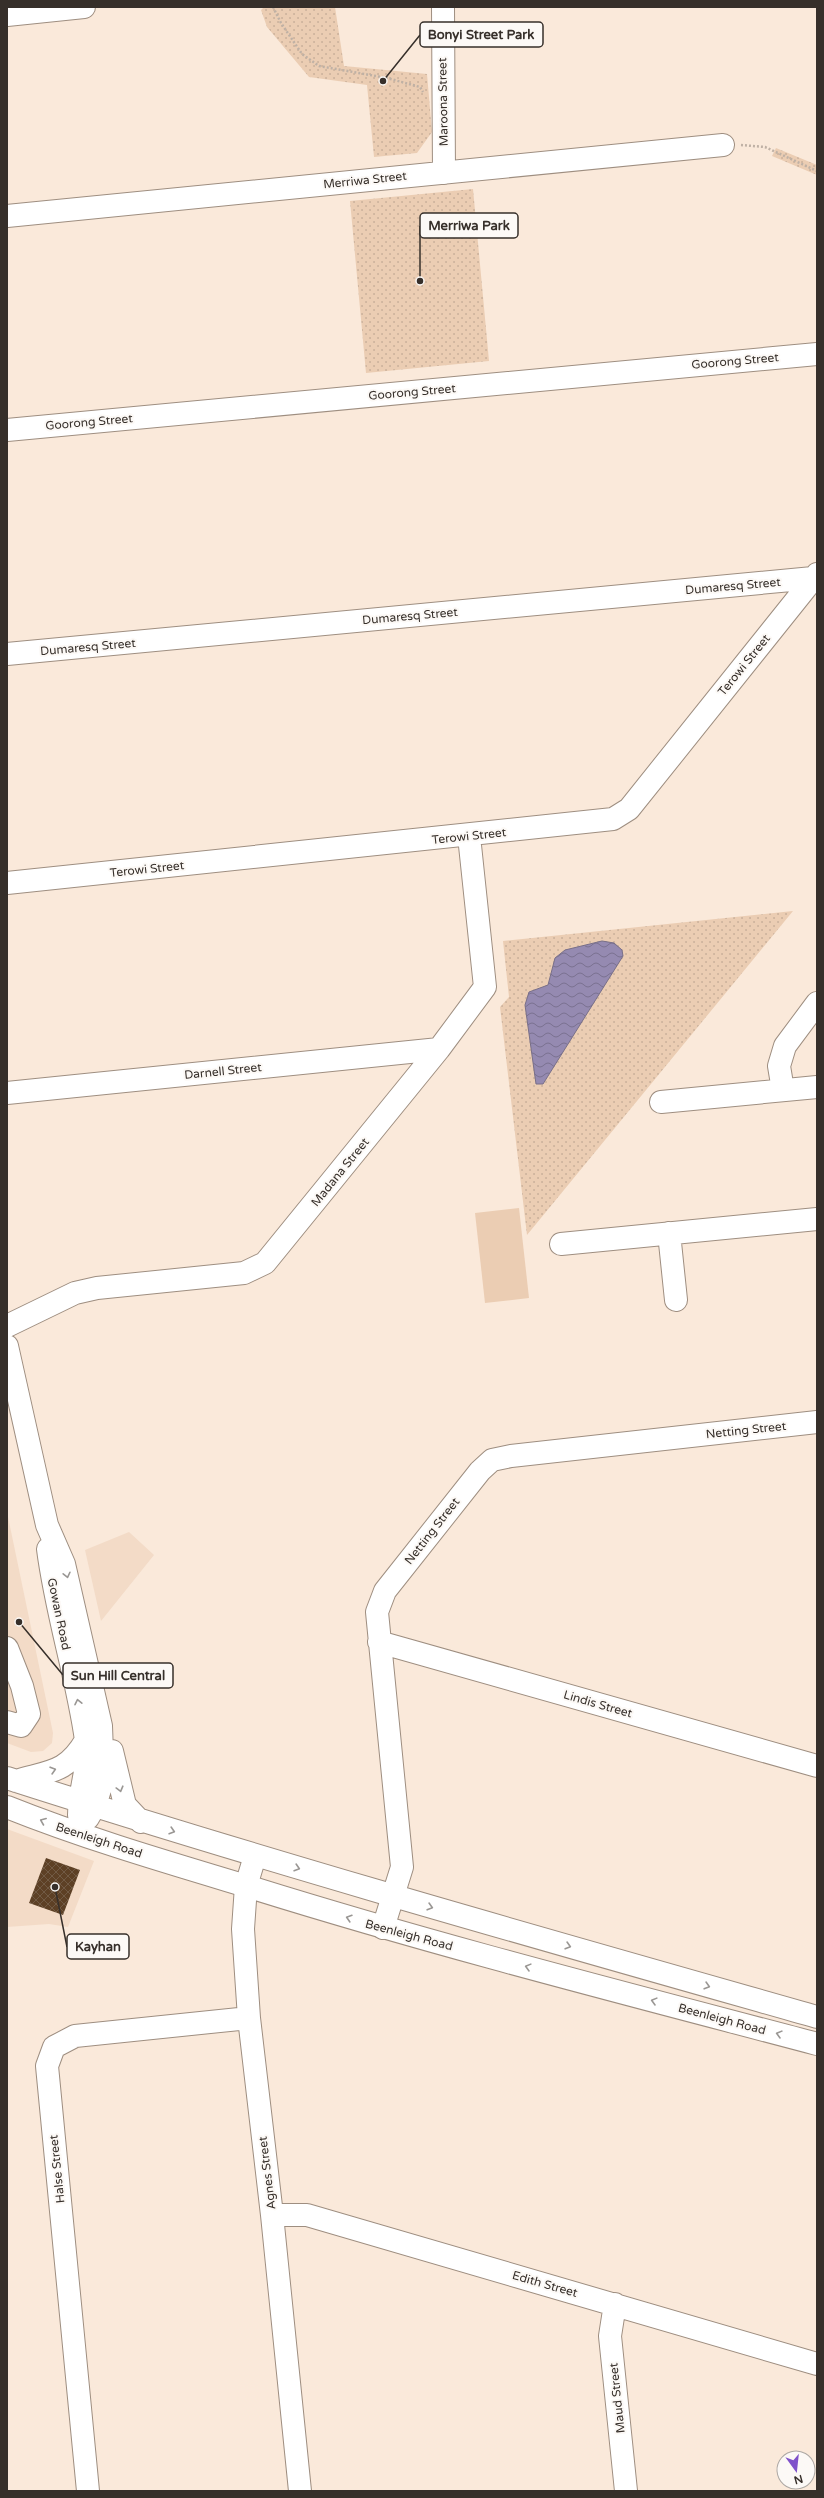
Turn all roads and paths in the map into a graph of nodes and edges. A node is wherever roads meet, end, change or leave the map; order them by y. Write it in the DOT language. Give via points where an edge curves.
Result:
graph roads {
  1 [pos="84,7"];
  2 [pos="273,7"];
  3 [pos="443,7"];
  4 [pos="7,15"];
  5 [pos="425,97"];
  6 [pos="723,144"];
  7 [pos="817,171"];
  8 [pos="444,172"];
  9 [pos="7,216"];
  10 [pos="817,354"];
  11 [pos="7,430"];
  12 [pos="815,576"];
  13 [pos="7,654"];
  14 [pos="469,836"];
  15 [pos="7,883"];
  16 [pos="817,1003"];
  17 [pos="439,1050"];
  18 [pos="817,1087"];
  19 [pos="783,1090"];
  20 [pos="7,1093"];
  21 [pos="661,1102"];
  22 [pos="817,1219"];
  23 [pos="669,1233"];
  24 [pos="561,1244"];
  25 [pos="676,1300"];
  26 [pos="7,1326"];
  27 [pos="7,1346"];
  28 [pos="817,1422"];
  29 [pos="379,1642"];
  30 [pos="7,1648"];
  31 [pos="7,1722"];
  32 [pos="94,1733"];
  33 [pos="817,1766"];
  34 [pos="11,1779"];
  35 [pos="87,1803"];
  36 [pos="7,1807"];
  37 [pos="141,1822"];
  38 [pos="79,1834"];
  39 [pos="255,1856"];
  40 [pos="246,1886"];
  41 [pos="392,1897"];
  42 [pos="383,1928"];
  43 [pos="817,2017"];
  44 [pos="250,2018"];
  45 [pos="817,2044"];
  46 [pos="272,2215"];
  47 [pos="615,2304"];
  48 [pos="817,2364"];
  49 [pos="88,2491"];
  50 [pos="300,2491"];
  51 [pos="626,2491"];
  1 -- 4 [label="street"];
  2 -- 5 [label="path" via="302,54 319,66 420,86"];
  3 -- 8 [label="street, Maroona Street"];
  6 -- 7 [label="path" via="765,147"];
  6 -- 8 [label="street, Merriwa Street"];
  8 -- 9 [label="street, Merriwa Street"];
  10 -- 11 [label="street, Goorong Street"];
  12 -- 13 [label="street, Dumaresq Street"];
  12 -- 14 [label="street, Terowi Street" via="629,809 613,820"];
  14 -- 15 [label="street, Terowi Street"];
  14 -- 17 [label="street, Madana Street" via="485,987"];
  16 -- 19 [label="street" via="785,1046 779,1066"];
  17 -- 20 [label="street, Darnell Street"];
  17 -- 26 [label="street, Madana Street" via="265,1263 244,1273 82,1291"];
  18 -- 19 [label="street"];
  19 -- 21 [label="street"];
  22 -- 23 [label="street"];
  23 -- 24 [label="street"];
  23 -- 25 [label="street"];
  27 -- 32 [label="street, Gowan Road" via="48,1526 64,1564"];
  28 -- 29 [label="street, Netting Street" via="492,1460 480,1471 385,1591 376,1612"];
  29 -- 33 [label="street, Lindis Street"];
  29 -- 41 [label="street, Netting Street" via="402,1867"];
  30 -- 31 [label="street" via="22,1686 29,1714 21,1726"];
  34 -- 32 [label="street, one-way" via="65,1767"];
  32 -- 35 [label="street, Gowan Road" via="103,1768"];
  32 -- 37 [label="street, one-way" via="111,1746 125,1805"];
  34 -- 35 [label="street"];
  35 -- 37 [label="street"];
  35 -- 38 [label="street, Gowan Road"];
  38 -- 36 [label="street, Beenleigh Road, one-way"];
  37 -- 39 [label="street, one-way"];
  38 -- 40 [label="street, Beenleigh Road"];
  39 -- 40 [label="street, Agnes Street"];
  39 -- 41 [label="street, one-way"];
  42 -- 40 [label="street, Beenleigh Road, one-way"];
  40 -- 44 [label="street, Agnes Street" via="243,1929"];
  41 -- 42 [label="street, Netting Street"];
  41 -- 43 [label="street, one-way"];
  45 -- 42 [label="street, Beenleigh Road, one-way"];
  44 -- 46 [label="street, Agnes Street"];
  44 -- 49 [label="street, Halse Street" via="75,2036 54,2047 47,2066"];
  46 -- 47 [label="street, Edith Street" via="307,2215"];
  46 -- 50 [label="street, Agnes Street"];
  47 -- 48 [label="street, Edith Street"];
  47 -- 51 [label="street, Maud Street" via="610,2336"];
}
